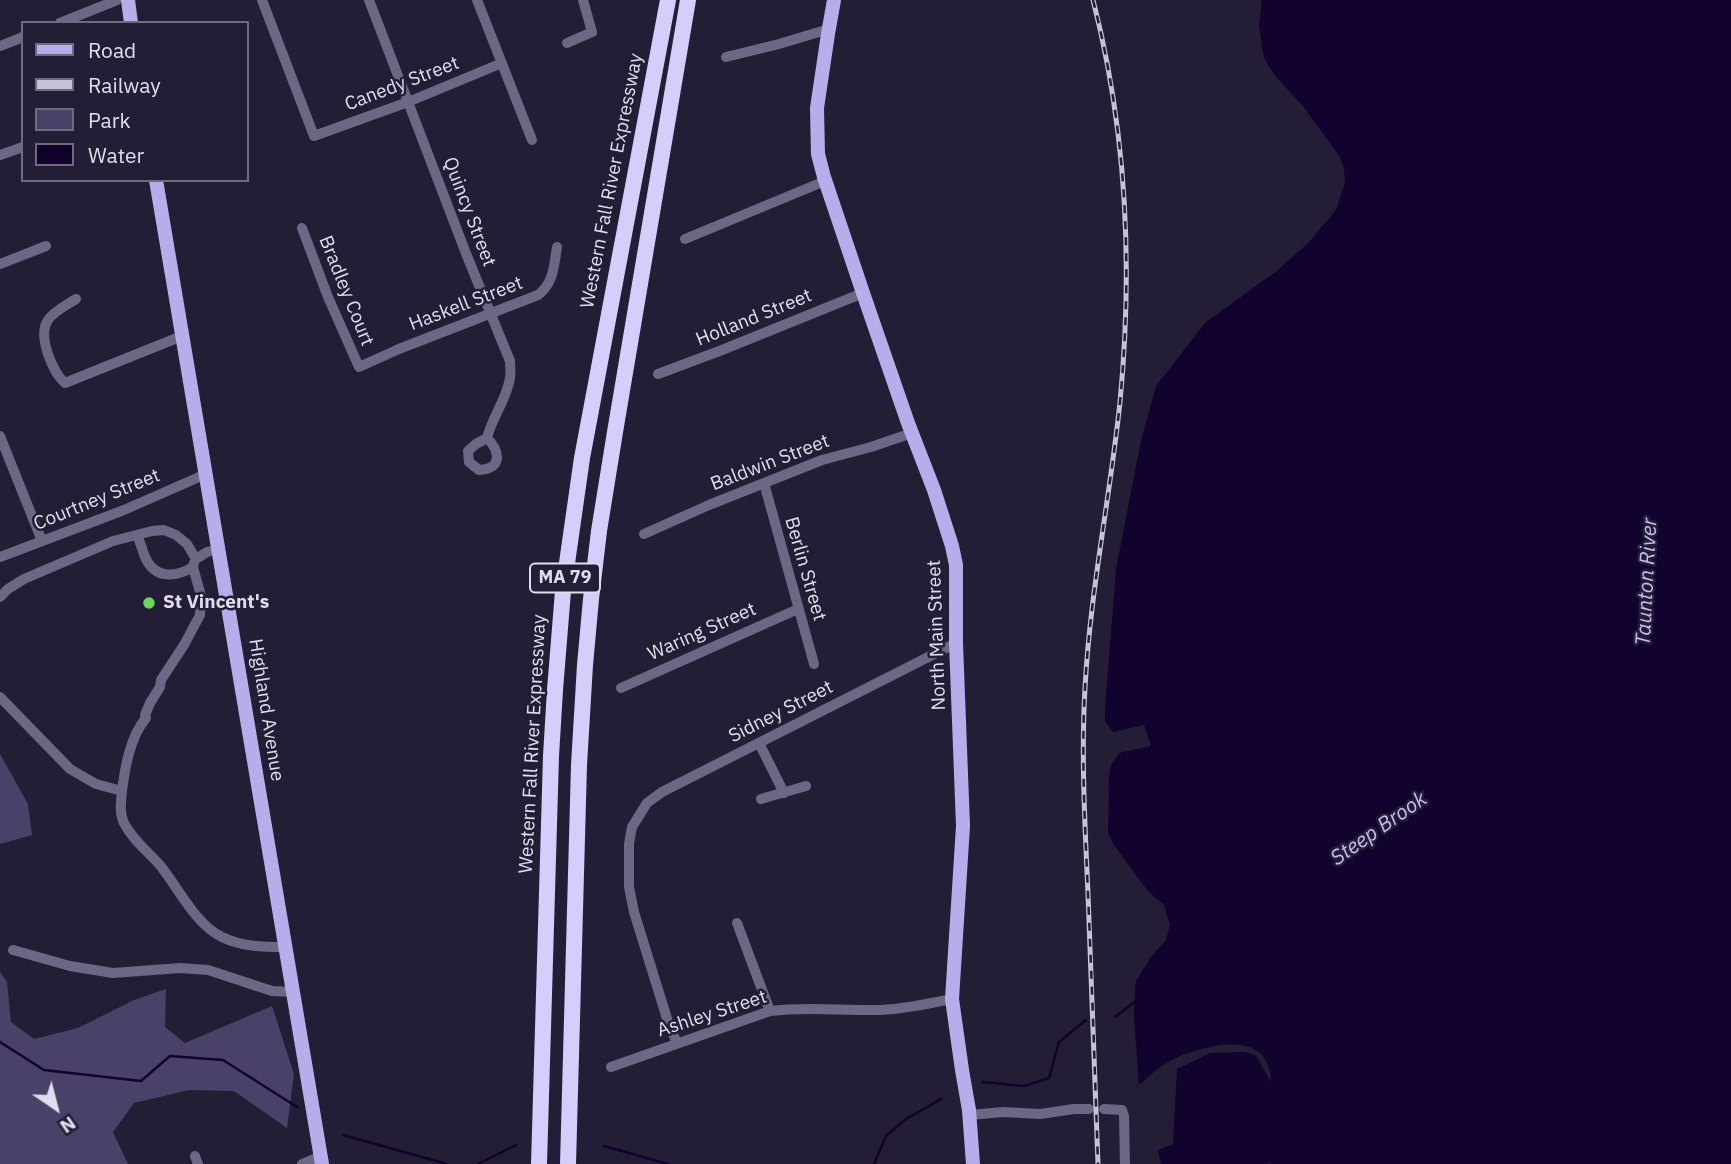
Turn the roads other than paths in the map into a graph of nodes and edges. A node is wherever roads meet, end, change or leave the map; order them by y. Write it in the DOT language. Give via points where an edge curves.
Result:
graph roads {
  1 [pos="117,0"];
  2 [pos="128,0"];
  3 [pos="262,0"];
  4 [pos="369,0"];
  5 [pos="477,0"];
  6 [pos="583,0"];
  7 [pos="668,0"];
  8 [pos="688,0"];
  9 [pos="834,0"];
  10 [pos="65,21"];
  11 [pos="131,21"];
  12 [pos="829,29"];
  13 [pos="21,38"];
  14 [pos="567,43"];
  15 [pos="0,46"];
  16 [pos="726,57"];
  17 [pos="502,63"];
  18 [pos="408,102"];
  19 [pos="531,140"];
  20 [pos="21,148"];
  21 [pos="0,155"];
  22 [pos="825,181"];
  23 [pos="156,182"];
  24 [pos="302,228"];
  25 [pos="685,239"];
  26 [pos="46,246"];
  27 [pos="557,247"];
  28 [pos="0,264"];
  29 [pos="863,293"];
  30 [pos="76,299"];
  31 [pos="490,313"];
  32 [pos="183,336"];
  33 [pos="359,368"];
  34 [pos="658,374"];
  35 [pos="912,433"];
  36 [pos="0,436"];
  37 [pos="487,438"];
  38 [pos="206,474"];
  39 [pos="764,483"];
  40 [pos="644,534"];
  41 [pos="137,536"];
  42 [pos="42,541"];
  43 [pos="219,550"];
  44 [pos="0,557"];
  45 [pos="195,563"];
  46 [pos="0,597"];
  47 [pos="798,609"];
  48 [pos="956,643"];
  49 [pos="814,664"];
  50 [pos="621,688"];
  51 [pos="0,698"];
  52 [pos="759,743"];
  53 [pos="806,786"];
  54 [pos="122,791"];
  55 [pos="784,793"];
  56 [pos="761,799"];
  57 [pos="737,923"];
  58 [pos="285,947"];
  59 [pos="13,950"];
  60 [pos="293,992"];
  61 [pos="952,999"];
  62 [pos="770,1011"];
  63 [pos="677,1043"];
  64 [pos="611,1067"];
  65 [pos="1089,1109"];
  66 [pos="1104,1109"];
  67 [pos="970,1115"];
  68 [pos="321,1160"];
  69 [pos="302,1164"];
  70 [pos="539,1164"];
  71 [pos="568,1164"];
  72 [pos="973,1164"];
  73 [pos="1125,1164"];
  1 -- 10 [label="street"];
  2 -- 11 [label="main road"];
  3 -- 18 [label="street, Canedy Street" via="314,136"];
  4 -- 18 [label="street, Quincy Street"];
  5 -- 17 [label="street"];
  6 -- 14 [label="street" via="592,33"];
  7 -- 70 [label="highway, Western Fall River Expressway / MA 79" via="591,402 565,579 550,768"];
  8 -- 71 [label="highway, MA 79" via="591,598 579,765"];
  9 -- 12 [label="main road, North Main Street"];
  12 -- 16 [label="street"];
  12 -- 22 [label="main road, North Main Street" via="817,108 818,154"];
  13 -- 15 [label="street"];
  17 -- 18 [label="street, Canedy Street"];
  17 -- 19 [label="street"];
  18 -- 31 [label="street, Quincy Street"];
  20 -- 21 [label="street"];
  22 -- 25 [label="street"];
  22 -- 29 [label="main road, North Main Street"];
  23 -- 32 [label="main road, Highland Avenue"];
  24 -- 33 [label="street, Bradley Court"];
  26 -- 28 [label="street"];
  27 -- 31 [label="street, Haskell Street" via="545,289"];
  29 -- 34 [label="street, Holland Street"];
  29 -- 35 [label="main road, North Main Street"];
  30 -- 32 [label="street" via="45,327 48,353 65,383"];
  31 -- 33 [label="street, Haskell Street"];
  31 -- 37 [label="street, Quincy Street" via="510,361 511,376"];
  32 -- 38 [label="main road, Highland Avenue"];
  35 -- 39 [label="street, Baldwin Street"];
  35 -- 48 [label="main road, North Main Street" via="954,558"];
  36 -- 42 [label="street"];
  38 -- 42 [label="street, Courtney Street"];
  38 -- 43 [label="main road, Highland Avenue"];
  39 -- 40 [label="street, Baldwin Street"];
  39 -- 47 [label="street, Berlin Street"];
  41 -- 45 [label="street" via="168,531 184,541"];
  41 -- 45 [label="street" via="156,571 173,575"];
  41 -- 46 [label="street" via="113,541 24,579"];
  42 -- 44 [label="street, Courtney Street"];
  43 -- 45 [label="street" via="207,552"];
  43 -- 58 [label="main road, Highland Avenue"];
  45 -- 54 [label="street" via="200,615 145,715 126,764"];
  47 -- 49 [label="street, Berlin Street"];
  47 -- 50 [label="street, Waring Street"];
  48 -- 52 [label="street, Sidney Street"];
  48 -- 61 [label="main road, North Main Street" via="963,826"];
  51 -- 54 [label="street" via="62,763 96,784"];
  52 -- 55 [label="street"];
  52 -- 63 [label="street, Sidney Street" via="655,796 634,825 629,887"];
  53 -- 55 [label="street"];
  54 -- 58 [label="street" via="121,815 126,826 208,928 240,944"];
  55 -- 56 [label="street"];
  57 -- 62 [label="street"];
  58 -- 60 [label="main road, Highland Avenue"];
  59 -- 60 [label="street" via="113,973 208,970 272,991"];
  60 -- 68 [label="main road, Highland Avenue"];
  61 -- 62 [label="street, Ashley Street" via="883,1010"];
  61 -- 67 [label="main road, North Main Street"];
  62 -- 63 [label="street, Ashley Street"];
  63 -- 64 [label="street, Ashley Street"];
  65 -- 67 [label="street"];
  66 -- 73 [label="street" via="1122,1110"];
  67 -- 72 [label="main road, North Main Street"];
  68 -- 69 [label="street"];
}
